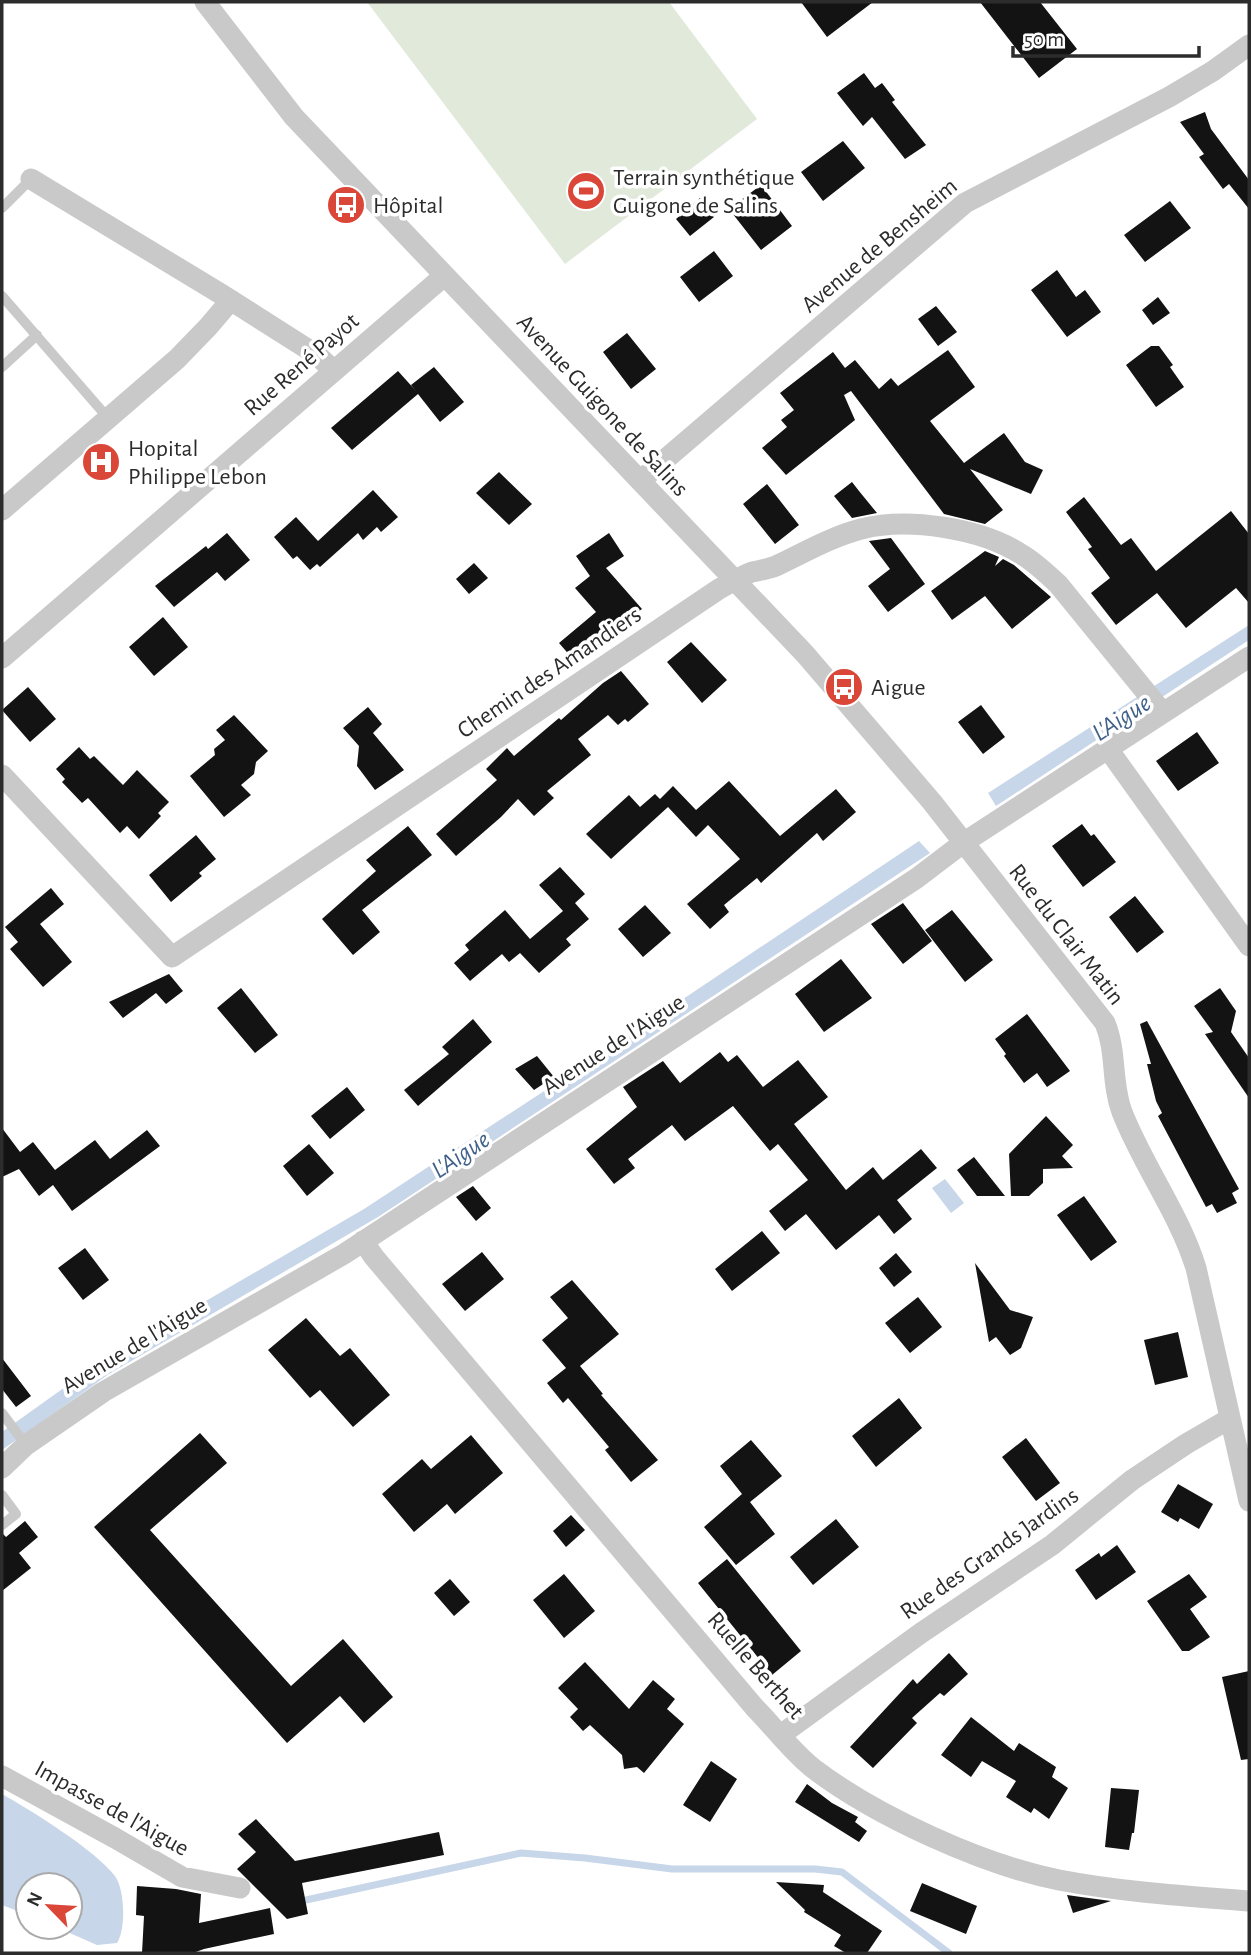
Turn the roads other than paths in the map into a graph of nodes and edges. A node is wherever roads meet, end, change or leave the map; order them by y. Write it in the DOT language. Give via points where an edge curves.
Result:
graph roads {
  1 [pos="205,2"];
  2 [pos="1249,45"];
  3 [pos="31,179"];
  4 [pos="2,208"];
  5 [pos="444,276"];
  6 [pos="2,296"];
  7 [pos="230,300"];
  8 [pos="37,335"];
  9 [pos="2,367"];
  10 [pos="334,370"];
  11 [pos="108,418"];
  12 [pos="640,481"];
  13 [pos="7,502"];
  14 [pos="733,581"];
  15 [pos="1249,657"];
  16 [pos="2,658"];
  17 [pos="1155,702"];
  18 [pos="1108,749"];
  19 [pos="2,775"];
  20 [pos="959,839"];
  21 [pos="1249,946"];
  22 [pos="363,1241"];
  23 [pos="2,1413"];
  24 [pos="1229,1419"];
  25 [pos="26,1445"];
  26 [pos="2,1468"];
  27 [pos="2,1495"];
  28 [pos="1249,1501"];
  29 [pos="2,1525"];
  30 [pos="782,1734"];
  31 [pos="2,1776"];
  32 [pos="240,1888"];
  33 [pos="1249,1901"];
  1 -- 5 [label="street, Avenue Guigone de Salins" via="295,117"];
  2 -- 12 [label="street, Avenue de Bensheim" via="1169,97 965,203"];
  3 -- 4 [label="lane"];
  3 -- 7 [label="street"];
  5 -- 10 [label="street, Rue René Payot"];
  5 -- 12 [label="street, Avenue Guigone de Salins"];
  6 -- 8 [label="lane"];
  7 -- 10 [label="street"];
  7 -- 11 [label="street" via="177,359"];
  8 -- 9 [label="lane"];
  8 -- 11 [label="lane"];
  10 -- 16 [label="street, Rue René Payot"];
  11 -- 13 [label="street"];
  12 -- 14 [label="street, Avenue Guigone de Salins"];
  14 -- 17 [label="street, Chemin des Amandiers" via="862,529 904,524 986,537 1020,553 1058,584"];
  14 -- 19 [label="street, Chemin des Amandiers" via="172,957"];
  14 -- 20 [label="street, Avenue Guigone de Salins" via="805,654"];
  15 -- 17 [label="street, Avenue de l'Aigue"];
  17 -- 18 [label="street, Avenue de l'Aigue"];
  18 -- 20 [label="street, Avenue de l'Aigue"];
  18 -- 21 [label="street"];
  20 -- 22 [label="street, Avenue de l'Aigue" via="917,878"];
  20 -- 24 [label="street, Rue du Clair Matin" via="1105,1023 1114,1051 1121,1109 1188,1242"];
  22 -- 25 [label="street, Avenue de l'Aigue" via="103,1391"];
  22 -- 30 [label="street, Ruelle Berthet"];
  23 -- 25 [label="lane"];
  24 -- 28 [label="street, Rue du Clair Matin"];
  24 -- 30 [label="street, Rue des Grands Jardins" via="1132,1480 1052,1545"];
  25 -- 26 [label="street, Avenue de l'Aigue"];
  27 -- 29 [label="lane" via="16,1514"];
  30 -- 33 [label="street, Ruelle Berthet" via="812,1767 847,1790 911,1826 1015,1868 1102,1887"];
  31 -- 32 [label="street, Impasse de l'Aigue" via="181,1878"];
}
